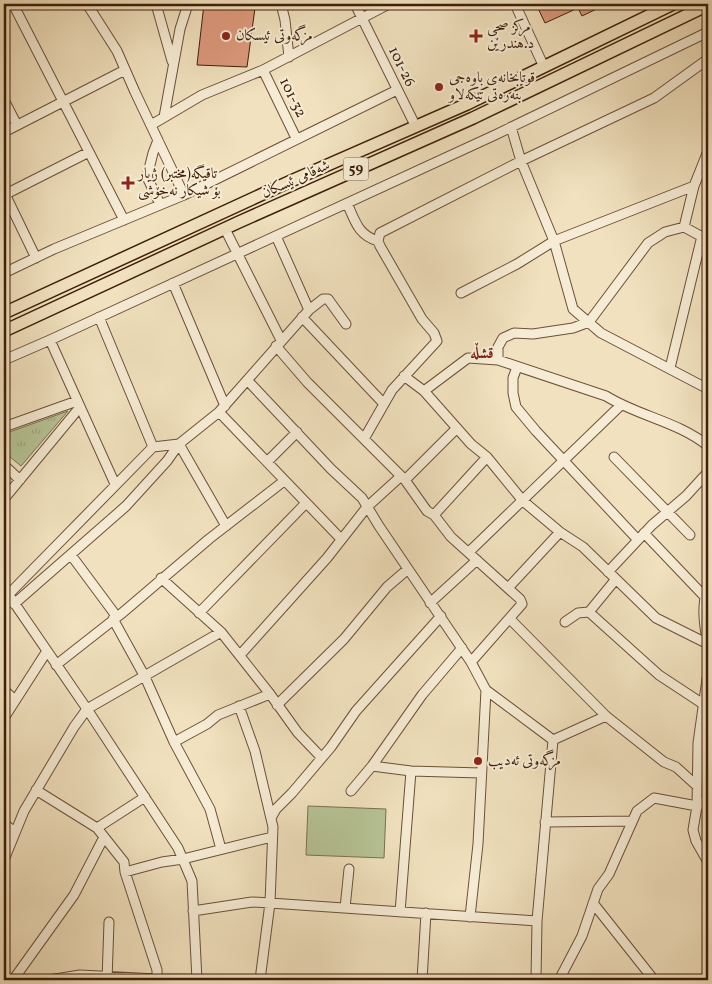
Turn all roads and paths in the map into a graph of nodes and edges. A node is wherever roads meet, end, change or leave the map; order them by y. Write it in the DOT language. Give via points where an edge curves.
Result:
graph roads {
  1 [pos="12,4"];
  2 [pos="87,4"];
  3 [pos="156,4"];
  4 [pos="188,4"];
  5 [pos="281,4"];
  6 [pos="355,4"];
  7 [pos="389,4"];
  8 [pos="515,4"];
  9 [pos="673,4"];
  10 [pos="708,6"];
  11 [pos="4,7"];
  12 [pos="658,7"];
  13 [pos="362,18"];
  14 [pos="708,32"];
  15 [pos="289,57"];
  16 [pos="708,59"];
  17 [pos="173,63"];
  18 [pos="544,67"];
  19 [pos="125,70"];
  20 [pos="263,70"];
  21 [pos="397,90"];
  22 [pos="4,100"];
  23 [pos="63,102"];
  24 [pos="454,109"];
  25 [pos="164,117"];
  26 [pos="461,123"];
  27 [pos="17,125"];
  28 [pos="151,125"];
  29 [pos="416,127"];
  30 [pos="511,127"];
  31 [pos="4,132"];
  32 [pos="296,138"];
  33 [pos="158,140"];
  34 [pos="708,150"];
  35 [pos="89,152"];
  36 [pos="521,161"];
  37 [pos="694,186"];
  38 [pos="4,194"];
  39 [pos="184,194"];
  40 [pos="347,203"];
  41 [pos="160,204"];
  42 [pos="124,220"];
  43 [pos="684,227"];
  44 [pos="225,229"];
  45 [pos="276,236"];
  46 [pos="705,238"];
  47 [pos="378,241"];
  48 [pos="554,241"];
  49 [pos="238,254"];
  50 [pos="36,258"];
  51 [pos="4,273"];
  52 [pos="173,283"];
  53 [pos="461,294"];
  54 [pos="309,310"];
  55 [pos="4,313"];
  56 [pos="99,317"];
  57 [pos="302,317"];
  58 [pos="589,322"];
  59 [pos="346,324"];
  60 [pos="4,331"];
  61 [pos="50,340"];
  62 [pos="279,343"];
  63 [pos="4,360"];
  64 [pos="498,360"];
  65 [pos="517,367"];
  66 [pos="670,368"];
  67 [pos="404,376"];
  68 [pos="248,381"];
  69 [pos="708,389"];
  70 [pos="424,391"];
  71 [pos="79,404"];
  72 [pos="384,404"];
  73 [pos="621,405"];
  74 [pos="222,409"];
  75 [pos="4,427"];
  76 [pos="457,428"];
  77 [pos="297,432"];
  78 [pos="364,439"];
  79 [pos="179,444"];
  80 [pos="708,446"];
  81 [pos="153,447"];
  82 [pos="487,457"];
  83 [pos="614,457"];
  84 [pos="564,460"];
  85 [pos="267,462"];
  86 [pos="4,465"];
  87 [pos="708,472"];
  88 [pos="402,478"];
  89 [pos="20,480"];
  90 [pos="284,481"];
  91 [pos="115,484"];
  92 [pos="4,499"];
  93 [pos="523,501"];
  94 [pos="306,503"];
  95 [pos="367,507"];
  96 [pos="667,512"];
  97 [pos="434,515"];
  98 [pos="226,526"];
  99 [pos="560,532"];
  100 [pos="690,535"];
  101 [pos="641,536"];
  102 [pos="341,539"];
  103 [pos="469,552"];
  104 [pos="70,555"];
  105 [pos="477,560"];
  106 [pos="408,569"];
  107 [pos="608,572"];
  108 [pos="161,578"];
  109 [pos="616,579"];
  110 [pos="708,583"];
  111 [pos="508,588"];
  112 [pos="5,594"];
  113 [pos="704,596"];
  114 [pos="430,603"];
  115 [pos="14,604"];
  116 [pos="589,612"];
  117 [pos="199,613"];
  118 [pos="441,616"];
  119 [pos="115,618"];
  120 [pos="510,619"];
  121 [pos="565,622"];
  122 [pos="221,632"];
  123 [pos="462,648"];
  124 [pos="47,651"];
  125 [pos="240,655"];
  126 [pos="471,662"];
  127 [pos="56,665"];
  128 [pos="708,672"];
  129 [pos="145,677"];
  130 [pos="4,690"];
  131 [pos="486,690"];
  132 [pos="270,694"];
  133 [pos="15,700"];
  134 [pos="703,704"];
  135 [pos="277,705"];
  136 [pos="239,706"];
  137 [pos="87,709"];
  138 [pos="606,716"];
  139 [pos="4,718"];
  140 [pos="553,740"];
  141 [pos="174,742"];
  142 [pos="321,757"];
  143 [pos="372,766"];
  144 [pos="410,771"];
  145 [pos="481,773"];
  146 [pos="697,786"];
  147 [pos="36,790"];
  148 [pos="351,791"];
  149 [pos="145,797"];
  150 [pos="708,800"];
  151 [pos="697,806"];
  152 [pos="271,819"];
  153 [pos="545,822"];
  154 [pos="632,822"];
  155 [pos="4,824"];
  156 [pos="97,828"];
  157 [pos="15,832"];
  158 [pos="272,836"];
  159 [pos="104,837"];
  160 [pos="221,849"];
  161 [pos="183,859"];
  162 [pos="4,860"];
  163 [pos="708,862"];
  164 [pos="349,870"];
  165 [pos="125,872"];
  166 [pos="270,903"];
  167 [pos="593,903"];
  168 [pos="345,908"];
  169 [pos="193,911"];
  170 [pos="400,912"];
  171 [pos="426,913"];
  172 [pos="470,917"];
  173 [pos="537,921"];
  174 [pos="110,922"];
  175 [pos="71,978"];
  176 [pos="107,978"];
  177 [pos="13,980"];
  178 [pos="49,980"];
  179 [pos="160,980"];
  180 [pos="196,980"];
  181 [pos="245,980"];
  182 [pos="255,980"];
  183 [pos="260,980"];
  184 [pos="407,980"];
  185 [pos="422,980"];
  186 [pos="429,980"];
  187 [pos="536,980"];
  188 [pos="560,980"];
  189 [pos="654,980"];
  1 -- 11 [label="street"];
  1 -- 23 [label="street"];
  2 -- 19 [label="street" via="117,51"];
  3 -- 17 [label="street"];
  4 -- 17 [label="street"];
  5 -- 15 [label="street"];
  6 -- 13 [label="street, 101-26"];
  7 -- 13 [label="street"];
  8 -- 18 [label="street"];
  9 -- 12 [label="main road, شەقامی ئیسکان / 59"];
  10 -- 26 [label="main road, شەقامی ئیسکان / 59"];
  12 -- 18 [label="main road, شەقامی ئیسکان / 59"];
  13 -- 15 [label="street"];
  13 -- 21 [label="street, 101-26"];
  14 -- 30 [label="street"];
  15 -- 20 [label="street"];
  16 -- 36 [label="street" via="654,98"];
  17 -- 25 [label="street"];
  18 -- 24 [label="main road, شەقامی ئیسکان / 59"];
  19 -- 23 [label="street"];
  19 -- 28 [label="street"];
  20 -- 25 [label="street" via="202,95"];
  20 -- 32 [label="street, 101-32"];
  21 -- 29 [label="street, 101-26"];
  21 -- 32 [label="street"];
  22 -- 27 [label="street"];
  23 -- 27 [label="street"];
  23 -- 35 [label="street"];
  24 -- 26 [label="main road"];
  24 -- 29 [label="main road, شەقامی ئیسکان / 59"];
  25 -- 28 [label="street"];
  26 -- 44 [label="main road, شەقامی ئیسکان / 59"];
  27 -- 31 [label="street"];
  28 -- 33 [label="street"];
  29 -- 55 [label="main road, شەقامی ئیسکان / 59"];
  30 -- 36 [label="street"];
  30 -- 40 [label="street"];
  32 -- 39 [label="street"];
  33 -- 39 [label="street"];
  33 -- 41 [label="street" via="147,177"];
  34 -- 37 [label="street"];
  35 -- 38 [label="street"];
  35 -- 42 [label="street"];
  36 -- 47 [label="street" via="380,233"];
  36 -- 48 [label="street"];
  37 -- 43 [label="street"];
  37 -- 48 [label="street"];
  38 -- 50 [label="street"];
  39 -- 41 [label="street"];
  40 -- 45 [label="street"];
  40 -- 47 [label="street" via="360,231 367,238"];
  41 -- 42 [label="street"];
  42 -- 50 [label="street"];
  43 -- 46 [label="street"];
  43 -- 58 [label="street" via="666,232 648,243"];
  44 -- 49 [label="street"];
  44 -- 60 [label="main road, شەقامی ئیسکان / 59"];
  45 -- 49 [label="street"];
  45 -- 54 [label="street"];
  46 -- 66 [label="street"];
  47 -- 67 [label="street" via="437,341"];
  48 -- 53 [label="street"];
  48 -- 58 [label="street" via="573,309"];
  49 -- 52 [label="street"];
  49 -- 62 [label="street"];
  50 -- 51 [label="street"];
  52 -- 56 [label="street"];
  52 -- 74 [label="street"];
  54 -- 57 [label="street"];
  54 -- 59 [label="street" via="323,299 328,299"];
  56 -- 61 [label="street"];
  56 -- 81 [label="street"];
  57 -- 62 [label="street"];
  57 -- 72 [label="street"];
  58 -- 64 [label="street" via="573,328 533,334 514,333 504,338 498,348"];
  58 -- 66 [label="street" via="601,333"];
  61 -- 63 [label="street"];
  61 -- 71 [label="street"];
  62 -- 68 [label="street"];
  62 -- 78 [label="street" via="307,382"];
  64 -- 65 [label="street"];
  64 -- 70 [label="street" via="468,358"];
  65 -- 73 [label="street" via="606,396"];
  65 -- 84 [label="street" via="513,378 516,407"];
  66 -- 69 [label="street"];
  67 -- 70 [label="street"];
  67 -- 72 [label="street"];
  68 -- 74 [label="street"];
  68 -- 77 [label="street"];
  70 -- 76 [label="street"];
  71 -- 75 [label="street"];
  71 -- 89 [label="street"];
  71 -- 91 [label="street"];
  72 -- 78 [label="street"];
  73 -- 80 [label="street" via="685,431"];
  73 -- 84 [label="street"];
  74 -- 79 [label="street"];
  74 -- 85 [label="street"];
  76 -- 82 [label="street"];
  76 -- 88 [label="street"];
  77 -- 85 [label="street"];
  77 -- 95 [label="street"];
  78 -- 88 [label="street"];
  79 -- 81 [label="street"];
  79 -- 98 [label="street"];
  79 -- 104 [label="street" via="126,506"];
  81 -- 91 [label="street"];
  82 -- 93 [label="street"];
  82 -- 97 [label="street"];
  83 -- 96 [label="street"];
  84 -- 93 [label="street"];
  84 -- 101 [label="street"];
  85 -- 90 [label="street"];
  86 -- 89 [label="street"];
  87 -- 96 [label="street"];
  88 -- 95 [label="street"];
  88 -- 97 [label="street" via="427,511"];
  89 -- 92 [label="street"];
  90 -- 94 [label="street"];
  90 -- 98 [label="street"];
  91 -- 112 [label="street"];
  93 -- 99 [label="street"];
  93 -- 103 [label="street"];
  94 -- 102 [label="street"];
  94 -- 117 [label="street"];
  95 -- 102 [label="street"];
  95 -- 106 [label="street"];
  96 -- 100 [label="street"];
  96 -- 101 [label="street"];
  97 -- 103 [label="street" via="451,537"];
  98 -- 108 [label="street"];
  99 -- 107 [label="street" via="584,547"];
  99 -- 111 [label="street"];
  101 -- 107 [label="street"];
  101 -- 113 [label="street"];
  102 -- 125 [label="street"];
  103 -- 105 [label="street"];
  104 -- 115 [label="street"];
  104 -- 119 [label="street"];
  105 -- 111 [label="street"];
  105 -- 114 [label="street"];
  106 -- 114 [label="street"];
  106 -- 135 [label="street" via="387,587 344,639"];
  107 -- 109 [label="street"];
  108 -- 117 [label="street"];
  108 -- 119 [label="street"];
  109 -- 113 [label="street" via="656,618 708,644 703,621"];
  109 -- 116 [label="street"];
  110 -- 113 [label="street"];
  111 -- 120 [label="street" via="522,604"];
  112 -- 115 [label="street"];
  114 -- 118 [label="street"];
  115 -- 124 [label="street"];
  116 -- 121 [label="street" via="578,613"];
  116 -- 134 [label="street" via="659,675"];
  117 -- 122 [label="street"];
  118 -- 123 [label="street"];
  118 -- 142 [label="street" via="356,711"];
  119 -- 127 [label="street"];
  119 -- 129 [label="street"];
  120 -- 126 [label="street"];
  120 -- 138 [label="street"];
  122 -- 125 [label="street"];
  122 -- 129 [label="street"];
  123 -- 126 [label="street"];
  123 -- 143 [label="street" via="422,695"];
  124 -- 127 [label="street"];
  124 -- 133 [label="street"];
  125 -- 132 [label="street"];
  126 -- 131 [label="street"];
  127 -- 137 [label="street"];
  128 -- 134 [label="street"];
  129 -- 137 [label="street"];
  129 -- 141 [label="street"];
  130 -- 133 [label="street"];
  131 -- 140 [label="street"];
  131 -- 145 [label="street"];
  132 -- 135 [label="street"];
  132 -- 136 [label="street"];
  133 -- 139 [label="street"];
  134 -- 146 [label="street"];
  135 -- 142 [label="street"];
  136 -- 141 [label="street"];
  136 -- 152 [label="street" via="255,752"];
  137 -- 147 [label="street"];
  137 -- 149 [label="street"];
  138 -- 140 [label="street"];
  138 -- 146 [label="street"];
  140 -- 153 [label="street"];
  141 -- 160 [label="street" via="210,809"];
  142 -- 152 [label="street"];
  143 -- 144 [label="street"];
  143 -- 148 [label="street"];
  144 -- 145 [label="street"];
  144 -- 170 [label="street"];
  145 -- 172 [label="street"];
  146 -- 151 [label="street"];
  147 -- 156 [label="street"];
  147 -- 157 [label="street"];
  149 -- 156 [label="street"];
  149 -- 161 [label="street"];
  150 -- 151 [label="street"];
  151 -- 154 [label="street" via="654,798 637,812"];
  151 -- 163 [label="street" via="693,830"];
  152 -- 158 [label="street"];
  153 -- 154 [label="street"];
  153 -- 173 [label="street"];
  154 -- 167 [label="street"];
  155 -- 157 [label="street"];
  156 -- 159 [label="street"];
  157 -- 162 [label="street"];
  158 -- 160 [label="street"];
  158 -- 166 [label="street"];
  159 -- 165 [label="street" via="124,862"];
  159 -- 177 [label="street" via="74,894"];
  160 -- 161 [label="street"];
  161 -- 165 [label="street"];
  161 -- 169 [label="street" via="192,881"];
  164 -- 168 [label="street"];
  165 -- 179 [label="street"];
  166 -- 168 [label="street"];
  166 -- 169 [label="street" via="252,902"];
  166 -- 183 [label="street"];
  167 -- 188 [label="street" via="582,936"];
  167 -- 189 [label="street"];
  168 -- 170 [label="street"];
  169 -- 180 [label="street"];
  170 -- 171 [label="street"];
  171 -- 172 [label="street"];
  171 -- 185 [label="street"];
  172 -- 173 [label="street"];
  173 -- 187 [label="street"];
  174 -- 176 [label="street"];
  175 -- 176 [label="street"];
  175 -- 178 [label="street"];
  176 -- 179 [label="street"];
  179 -- 180 [label="street"];
  180 -- 181 [label="street"];
  181 -- 182 [label="street"];
  184 -- 185 [label="street"];
  185 -- 186 [label="street"];
}
